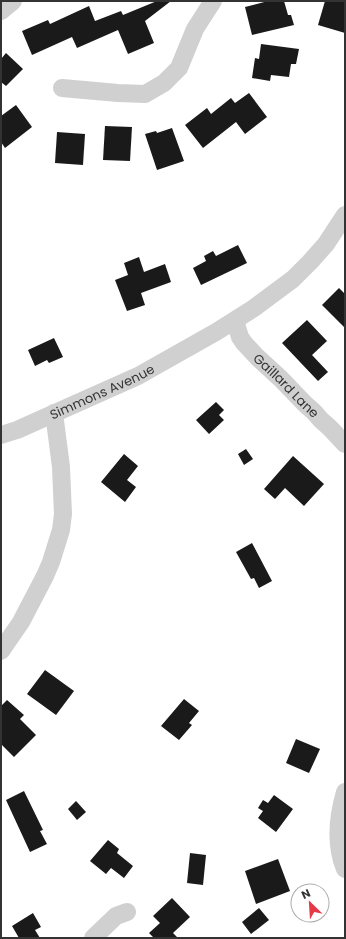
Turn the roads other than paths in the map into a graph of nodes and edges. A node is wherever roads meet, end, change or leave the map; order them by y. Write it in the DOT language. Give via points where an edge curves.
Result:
graph roads {
  1 [pos="12,1"];
  2 [pos="213,1"];
  3 [pos="1,11"];
  4 [pos="62,88"];
  5 [pos="345,215"];
  6 [pos="235,320"];
  7 [pos="54,413"];
  8 [pos="1,435"];
  9 [pos="345,444"];
  10 [pos="1,650"];
  11 [pos="345,792"];
  12 [pos="345,870"];
  13 [pos="127,912"];
  14 [pos="93,938"];
  1 -- 3 [label="street"];
  2 -- 4 [label="street" via="195,29 179,68 164,83 145,94"];
  5 -- 6 [label="street, Simmons Avenue" via="326,244 293,279"];
  6 -- 7 [label="street, Simmons Avenue" via="138,376"];
  6 -- 9 [label="street, Gaillard Lane" via="244,343"];
  7 -- 8 [label="street"];
  7 -- 10 [label="street, Simmons Avenue" via="61,467 61,530 45,576 21,622"];
  11 -- 12 [label="street" via="340,812 339,838"];
  13 -- 14 [label="street" via="116,916"];
}
